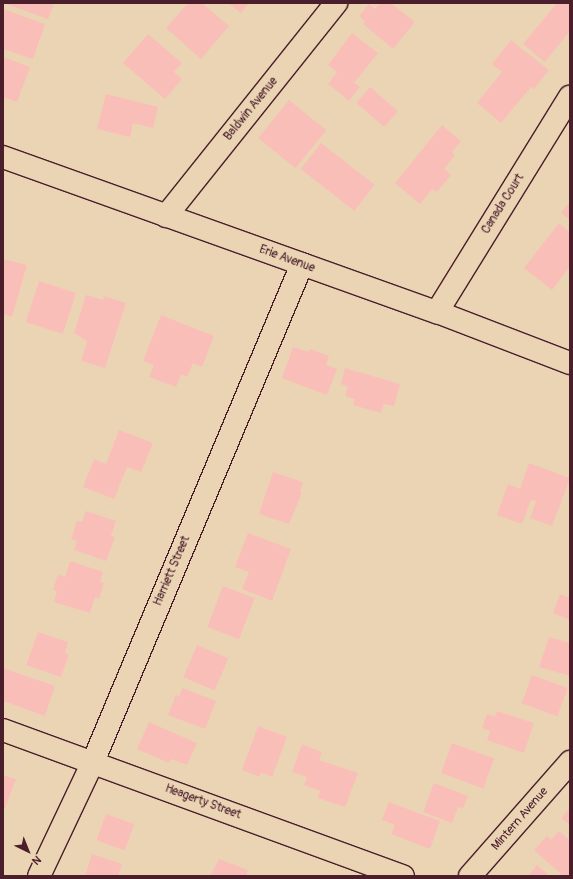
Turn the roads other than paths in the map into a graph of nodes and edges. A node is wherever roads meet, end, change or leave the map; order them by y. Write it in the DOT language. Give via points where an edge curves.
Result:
graph roads {
  1 [pos="336,3"];
  2 [pos="570,96"];
  3 [pos="3,157"];
  4 [pos="166,216"];
  5 [pos="302,264"];
  6 [pos="437,312"];
  7 [pos="570,363"];
  8 [pos="3,730"];
  9 [pos="93,762"];
  10 [pos="570,762"];
  11 [pos="39,876"];
  12 [pos="403,876"];
  13 [pos="470,876"];
  1 -- 4 [label="street, Baldwin Avenue"];
  2 -- 6 [label="street, Canada Court"];
  3 -- 4 [label="street, Erie Avenue"];
  4 -- 5 [label="street, Erie Avenue"];
  5 -- 6 [label="street, Erie Avenue"];
  5 -- 9 [label="street, Harriett Street"];
  6 -- 7 [label="street, Erie Avenue"];
  8 -- 9 [label="street, Heagerty Street"];
  9 -- 11 [label="street, Harriett Street"];
  9 -- 12 [label="street, Heagerty Street"];
  10 -- 13 [label="street, Mintern Avenue"];
}
